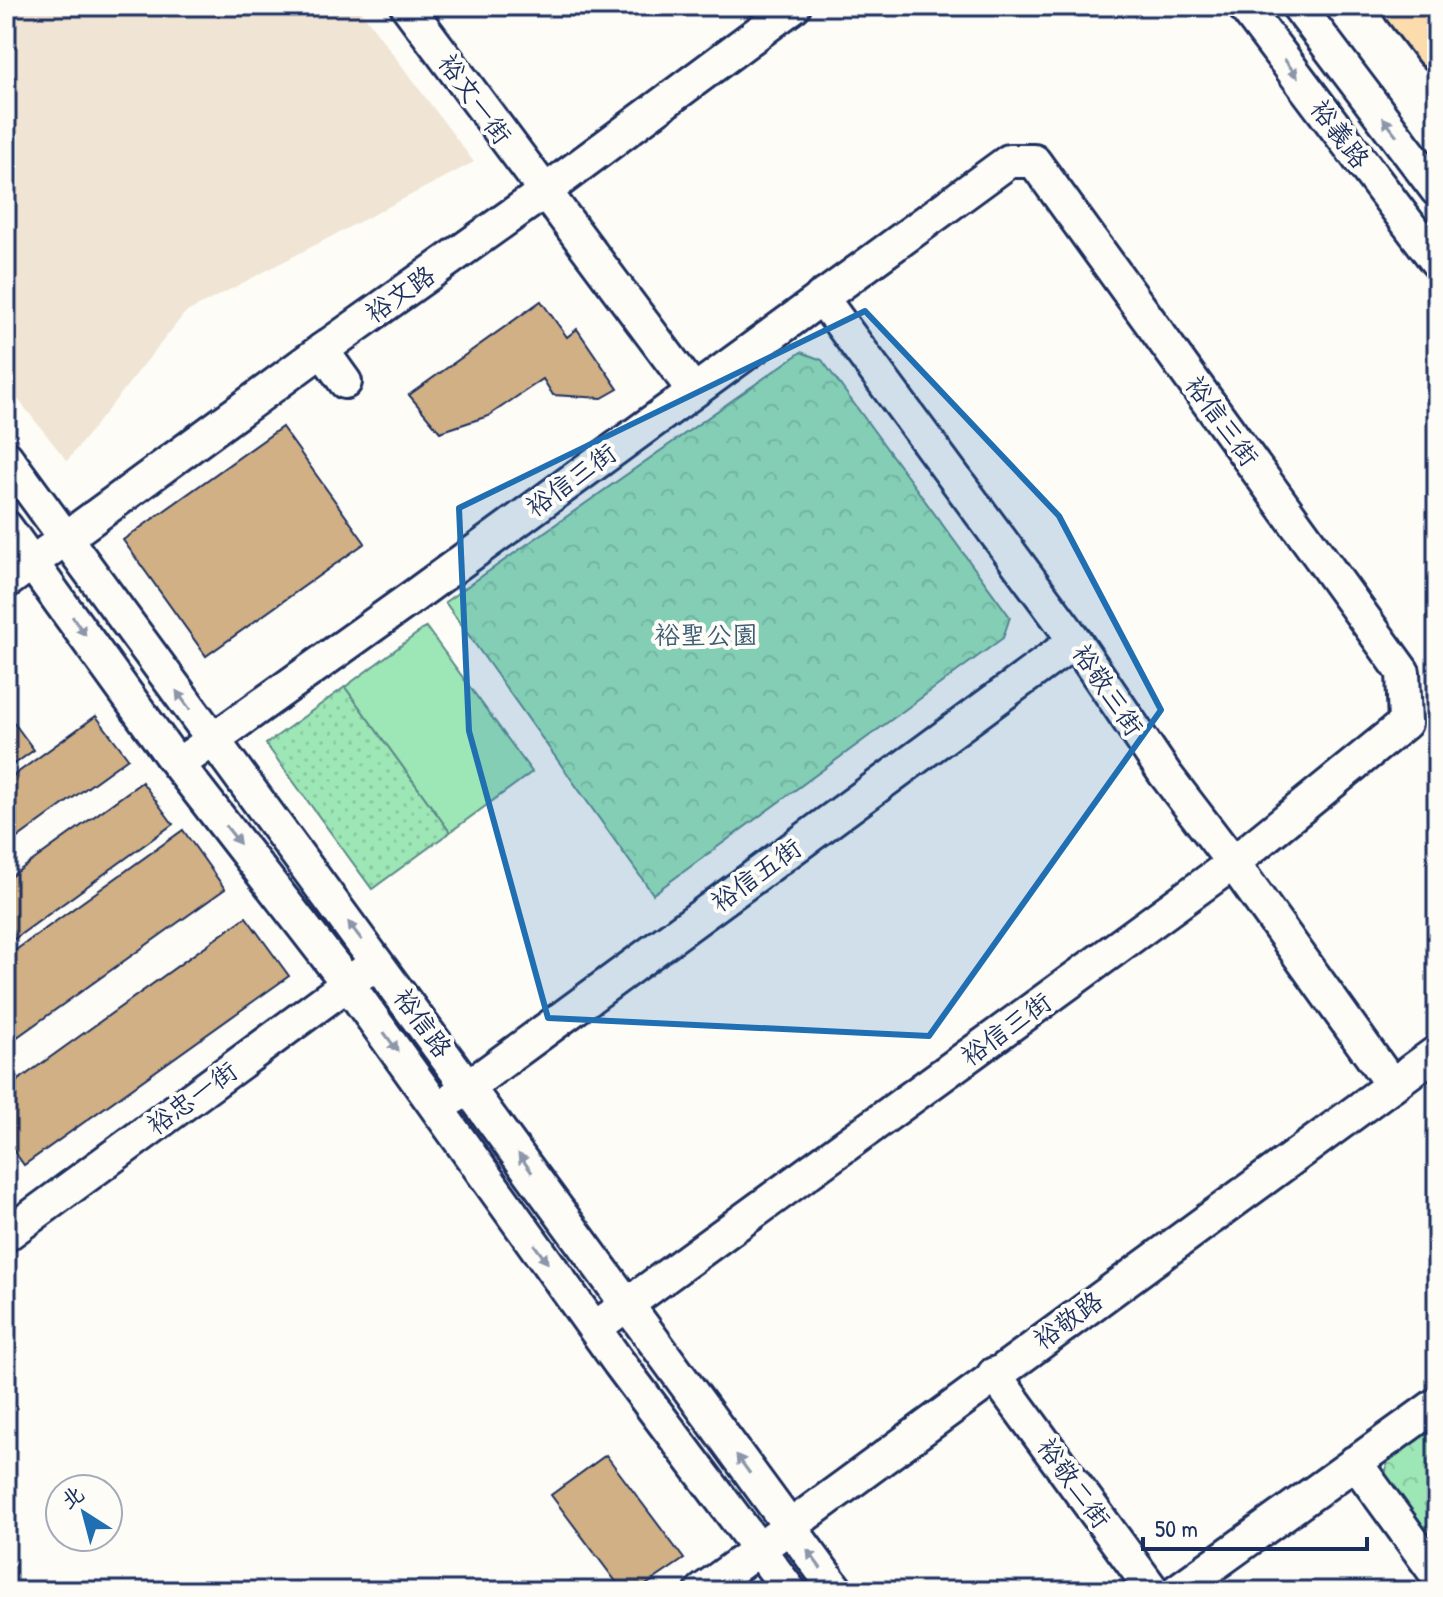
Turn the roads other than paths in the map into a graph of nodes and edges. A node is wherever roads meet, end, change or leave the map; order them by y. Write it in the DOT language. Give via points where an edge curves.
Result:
graph roads {
  1 [pos="407,6"];
  2 [pos="794,6"];
  3 [pos="1244,6"];
  4 [pos="1298,6"];
  5 [pos="1405,6"];
  6 [pos="1437,48"];
  7 [pos="1437,190"];
  8 [pos="544,192"];
  9 [pos="1437,262"];
  10 [pos="821,297"];
  11 [pos="322,350"];
  12 [pos="345,382"];
  13 [pos="693,390"];
  14 [pos="6,457"];
  15 [pos="6,527"];
  16 [pos="67,539"];
  17 [pos="32,563"];
  18 [pos="6,582"];
  19 [pos="1075,641"];
  20 [pos="211,739"];
  21 [pos="179,764"];
  22 [pos="1233,863"];
  23 [pos="378,962"];
  24 [pos="348,984"];
  25 [pos="1437,1052"];
  26 [pos="1392,1085"];
  27 [pos="470,1087"];
  28 [pos="437,1109"];
  29 [pos="6,1235"];
  30 [pos="627,1306"];
  31 [pos="595,1328"];
  32 [pos="994,1374"];
  33 [pos="1437,1404"];
  34 [pos="1355,1462"];
  35 [pos="790,1526"];
  36 [pos="760,1549"];
  37 [pos="1437,1575"];
  38 [pos="702,1591"];
  39 [pos="790,1591"];
  40 [pos="837,1591"];
  41 [pos="1153,1591"];
  42 [pos="1177,1591"];
  1 -- 8 [label="street, 裕文一街"];
  2 -- 8 [label="street, 裕文路"];
  3 -- 9 [label="street, 裕義路, one-way"];
  7 -- 4 [label="street, 裕義路, one-way"];
  5 -- 6 [label="highway"];
  8 -- 11 [label="street, 裕文路"];
  8 -- 13 [label="street, 裕文一街"];
  10 -- 13 [label="street, 裕信三街"];
  10 -- 19 [label="street, 裕敬三街"];
  10 -- 22 [label="street, 裕信三街" via="1009,161 1034,161 1403,672 1405,723"];
  11 -- 12 [label="street"];
  11 -- 16 [label="street, 裕文路"];
  13 -- 20 [label="street, 裕信三街"];
  14 -- 16 [label="street, 裕信路"];
  15 -- 17 [label="street, 裕信路"];
  16 -- 17 [label="street, 裕文路"];
  20 -- 16 [label="street, 裕信路, one-way"];
  17 -- 18 [label="street, 裕文路"];
  17 -- 21 [label="street, 裕信路, one-way"];
  19 -- 22 [label="street, 裕敬三街"];
  19 -- 27 [label="street, 裕信五街"];
  20 -- 21 [label="street, 裕信三街"];
  23 -- 20 [label="street, 裕信路, one-way"];
  21 -- 24 [label="street, 裕信路, one-way"];
  22 -- 26 [label="street, 裕敬三街"];
  22 -- 30 [label="street, 裕信三街"];
  23 -- 24 [label="street, 裕忠一街"];
  23 -- 27 [label="street, 裕信路"];
  24 -- 28 [label="street, 裕信路, one-way"];
  24 -- 29 [label="street, 裕忠一街"];
  25 -- 26 [label="street, 裕敬路"];
  26 -- 32 [label="street, 裕敬路"];
  27 -- 28 [label="street, 裕信五街"];
  30 -- 27 [label="street, 裕信路, one-way"];
  28 -- 31 [label="street, 裕信路, one-way"];
  30 -- 31 [label="street, 裕信三街"];
  35 -- 30 [label="street, 裕信路, one-way"];
  31 -- 36 [label="street, 裕信路"];
  32 -- 35 [label="street, 裕敬路"];
  32 -- 41 [label="street, 裕敬二街"];
  33 -- 34 [label="street"];
  34 -- 37 [label="street"];
  34 -- 42 [label="street"];
  35 -- 36 [label="street, 裕敬路"];
  40 -- 35 [label="street, 裕信路, one-way"];
  36 -- 38 [label="street, 裕敬路"];
  36 -- 39 [label="street, 裕信路"];
}
